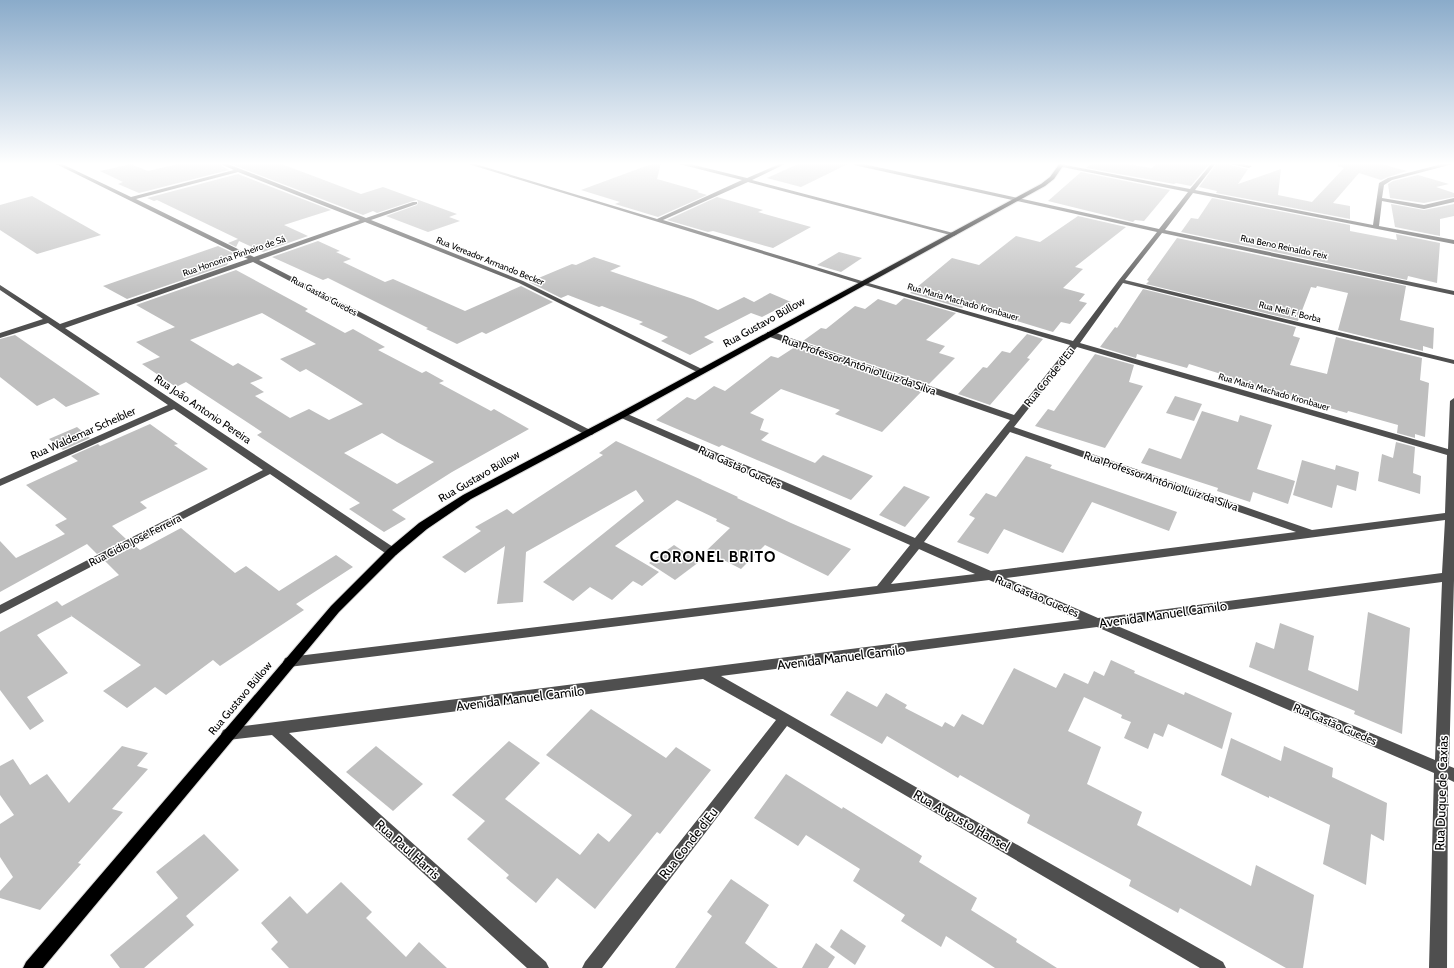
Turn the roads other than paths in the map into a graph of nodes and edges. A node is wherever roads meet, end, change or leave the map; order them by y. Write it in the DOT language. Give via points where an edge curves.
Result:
graph roads {
  1 [pos="149,208"];
  2 [pos="334,208"];
  3 [pos="399,208"];
  4 [pos="619,208"];
  5 [pos="684,208"];
  6 [pos="855,208"];
  7 [pos="1001,208"];
  8 [pos="1056,208"];
  9 [pos="1179,208"];
  10 [pos="1280,208"];
  11 [pos="1378,208"];
  12 [pos="363,220"];
  13 [pos="658,220"];
  14 [pos="1376,227"];
  15 [pos="1162,230"];
  16 [pos="954,234"];
  17 [pos="1454,242"];
  18 [pos="253,259"];
  19 [pos="1121,281"];
  20 [pos="863,283"];
  21 [pos="0,287"];
  22 [pos="1454,293"];
  23 [pos="48,320"];
  24 [pos="60,327"];
  25 [pos="770,334"];
  26 [pos="0,336"];
  27 [pos="1075,344"];
  28 [pos="1454,362"];
  29 [pos="702,371"];
  30 [pos="1454,401"];
  31 [pos="175,405"];
  32 [pos="622,415"];
  33 [pos="1016,419"];
  34 [pos="1008,428"];
  35 [pos="589,433"];
  36 [pos="1453,454"];
  37 [pos="270,470"];
  38 [pos="0,483"];
  39 [pos="1452,516"];
  40 [pos="1313,534"];
  41 [pos="916,544"];
  42 [pos="392,552"];
  43 [pos="990,576"];
  44 [pos="1452,577"];
  45 [pos="880,590"];
  46 [pos="0,610"];
  47 [pos="1099,623"];
  48 [pos="289,662"];
  49 [pos="706,674"];
  50 [pos="785,718"];
  51 [pos="275,729"];
  52 [pos="228,734"];
  53 [pos="1441,769"];
  54 [pos="1454,775"];
  55 [pos="32,968"];
  56 [pos="540,968"];
  57 [pos="591,968"];
  58 [pos="1217,968"];
  59 [pos="1438,968"];
  1 -- 18 [label="street, Rua Gastão Guedes"];
  2 -- 12 [label="street, Rua Vereador Armando Becker"];
  3 -- 12 [label="street, Rua Honorina Pinheiro de Sá"];
  4 -- 13 [label="street, Rua Maria Machado Kronbauer"];
  5 -- 13 [label="street"];
  6 -- 16 [label="street"];
  7 -- 16 [label="main road, Rua Gustavo Büllow"];
  8 -- 15 [label="street, Rua Beno Reinaldo Feix"];
  9 -- 15 [label="street, Rua Conde d'Eu"];
  10 -- 14 [label="street"];
  11 -- 14 [label="street"];
  12 -- 18 [label="street, Rua Honorina Pinheiro de Sá"];
  12 -- 29 [label="street, Rua Vereador Armando Becker" via="521,282"];
  13 -- 20 [label="street, Rua Maria Machado Kronbauer"];
  14 -- 17 [label="street"];
  15 -- 19 [label="street, Rua Conde d'Eu"];
  15 -- 22 [label="street, Rua Beno Reinaldo Feix"];
  16 -- 20 [label="main road, Rua Gustavo Büllow"];
  18 -- 24 [label="street, Rua Honorina Pinheiro de Sá"];
  18 -- 35 [label="street, Rua Gastão Guedes"];
  19 -- 27 [label="street, Rua Conde d'Eu"];
  19 -- 28 [label="street, Rua Neli F. Borba"];
  20 -- 25 [label="main road, Rua Gustavo Büllow"];
  20 -- 27 [label="street, Rua Maria Machado Kronbauer"];
  21 -- 23 [label="street, Rua João Antonio Pereira"];
  23 -- 24 [label="street, Rua João Antonio Pereira"];
  23 -- 26 [label="street"];
  24 -- 31 [label="street, Rua João Antonio Pereira"];
  25 -- 29 [label="main road, Rua Gustavo Büllow"];
  25 -- 33 [label="street, Rua Professor Antônio Luiz da Silva"];
  27 -- 33 [label="street, Rua Conde d'Eu"];
  27 -- 36 [label="street, Rua Maria Machado Kronbauer"];
  29 -- 32 [label="main road, Rua Gustavo Büllow"];
  30 -- 36 [label="street, Rua Duque de Caxias"];
  31 -- 37 [label="street, Rua João Antonio Pereira"];
  31 -- 38 [label="street, Rua Waldemar Scheibler"];
  32 -- 35 [label="main road, Rua Gustavo Büllow"];
  32 -- 41 [label="street, Rua Gastão Guedes"];
  33 -- 34 [label="street, Rua Conde d'Eu"];
  34 -- 40 [label="street, Rua Professor Antônio Luiz da Silva"];
  34 -- 41 [label="street, Rua Conde d'Eu"];
  35 -- 42 [label="main road, Rua Gustavo Büllow" via="467,497 423,526"];
  36 -- 39 [label="street, Rua Duque de Caxias"];
  37 -- 42 [label="street, Rua João Antonio Pereira"];
  37 -- 46 [label="street, Rua Cidio José Ferreira"];
  39 -- 40 [label="street"];
  39 -- 44 [label="street, Rua Duque de Caxias"];
  40 -- 43 [label="street"];
  41 -- 43 [label="street, Rua Gastão Guedes"];
  41 -- 45 [label="street, Rua Conde d'Eu"];
  42 -- 48 [label="main road, Rua Gustavo Büllow" via="335,609"];
  43 -- 45 [label="street"];
  43 -- 47 [label="street, Rua Gastão Guedes"];
  44 -- 47 [label="street, Avenida Manuel Camilo"];
  44 -- 53 [label="street, Rua Duque de Caxias"];
  45 -- 48 [label="street"];
  47 -- 49 [label="street, Avenida Manuel Camilo"];
  47 -- 53 [label="street, Rua Gastão Guedes"];
  48 -- 52 [label="main road, Rua Gustavo Büllow"];
  49 -- 50 [label="street, Rua Augusto Hansel"];
  49 -- 51 [label="street, Avenida Manuel Camilo"];
  50 -- 57 [label="street, Rua Conde d'Eu"];
  50 -- 58 [label="street, Rua Augusto Hansel"];
  51 -- 52 [label="street, Avenida Manuel Camilo"];
  51 -- 56 [label="street, Rua Paul Harris"];
  52 -- 55 [label="main road, Rua Gustavo Büllow"];
  53 -- 54 [label="street, Rua Gastão Guedes"];
  53 -- 59 [label="street, Rua Duque de Caxias"];
}
